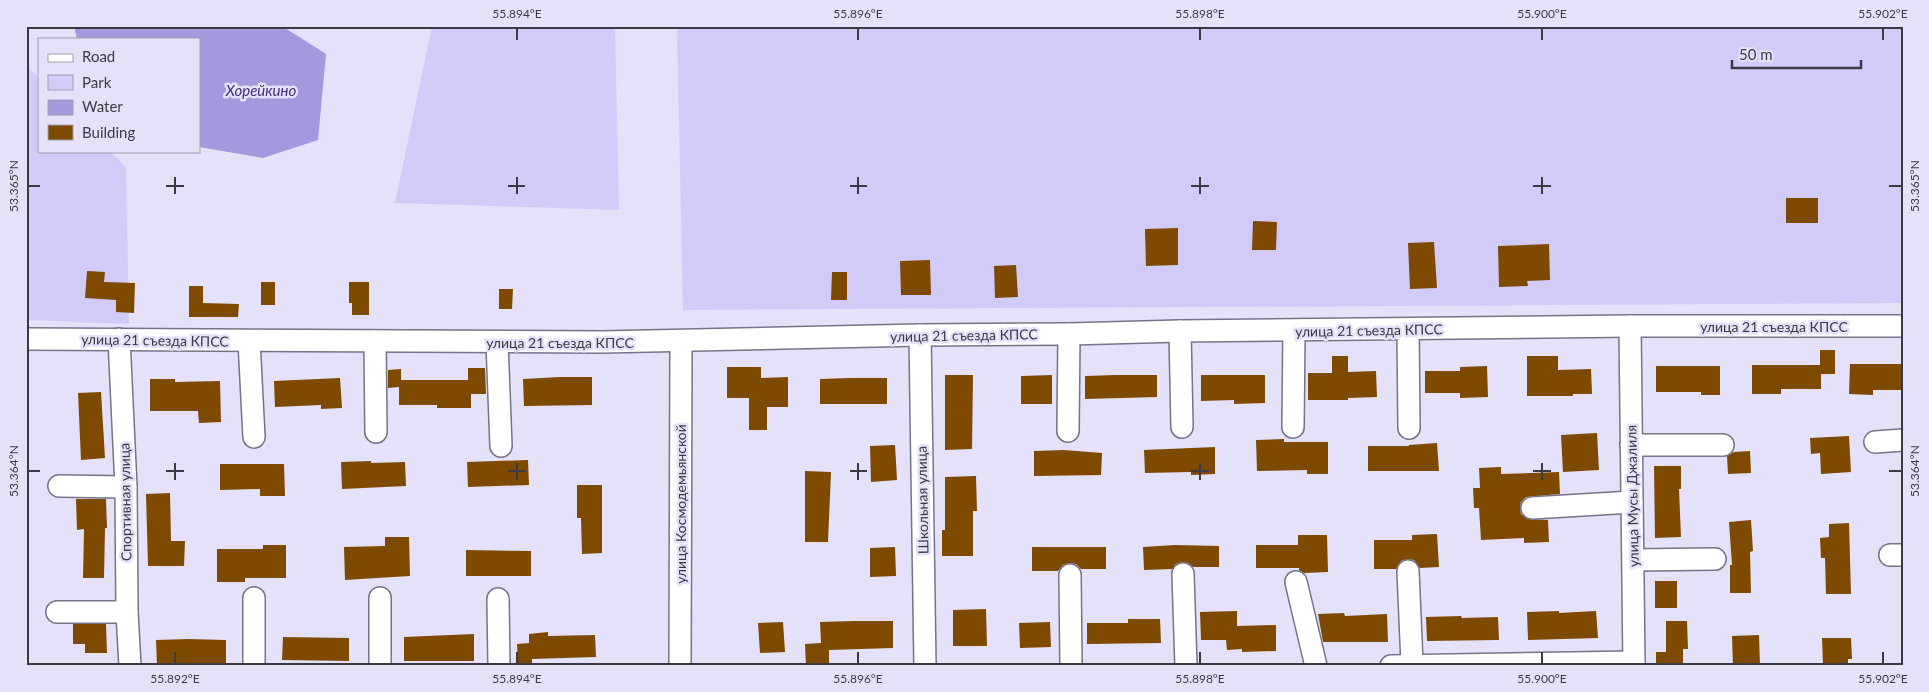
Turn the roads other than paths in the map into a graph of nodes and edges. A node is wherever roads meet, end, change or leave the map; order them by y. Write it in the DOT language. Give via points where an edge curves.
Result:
graph roads {
  1 [pos="1630,326"];
  2 [pos="1903,326"];
  3 [pos="1408,329"];
  4 [pos="1180,331"];
  5 [pos="1294,331"];
  6 [pos="1069,334"];
  7 [pos="920,335"];
  8 [pos="26,339"];
  9 [pos="119,339"];
  10 [pos="249,341"];
  11 [pos="375,341"];
  12 [pos="497,342"];
  13 [pos="681,342"];
  14 [pos="1182,427"];
  15 [pos="1293,427"];
  16 [pos="1409,428"];
  17 [pos="1068,431"];
  18 [pos="376,432"];
  19 [pos="254,437"];
  20 [pos="1903,440"];
  21 [pos="1876,442"];
  22 [pos="1631,445"];
  23 [pos="1723,445"];
  24 [pos="501,446"];
  25 [pos="59,486"];
  26 [pos="126,487"];
  27 [pos="1632,502"];
  28 [pos="1532,508"];
  29 [pos="1714,559"];
  30 [pos="1633,560"];
  31 [pos="1408,571"];
  32 [pos="1183,574"];
  33 [pos="1070,575"];
  34 [pos="1296,582"];
  35 [pos="254,598"];
  36 [pos="380,598"];
  37 [pos="498,599"];
  38 [pos="57,612"];
  39 [pos="127,612"];
  40 [pos="1634,664"];
  41 [pos="1401,665"];
  42 [pos="1472,665"];
  43 [pos="130,666"];
  44 [pos="254,666"];
  45 [pos="380,666"];
  46 [pos="499,666"];
  47 [pos="680,666"];
  48 [pos="925,666"];
  49 [pos="1071,666"];
  50 [pos="1186,666"];
  51 [pos="1316,666"];
  1 -- 2 [label="street, улица 21 съезда КПСС"];
  1 -- 3 [label="street, улица 21 съезда КПСС"];
  1 -- 22 [label="street, улица Мусы Джалиля"];
  3 -- 5 [label="street, улица 21 съезда КПСС"];
  3 -- 16 [label="street"];
  4 -- 5 [label="street, улица 21 съезда КПСС"];
  4 -- 6 [label="street, улица 21 съезда КПСС"];
  4 -- 14 [label="street"];
  5 -- 15 [label="street"];
  6 -- 7 [label="street, улица 21 съезда КПСС"];
  6 -- 17 [label="street"];
  7 -- 13 [label="street, улица 21 съезда КПСС"];
  7 -- 48 [label="street, Школьная улица"];
  8 -- 9 [label="street, улица 21 съезда КПСС"];
  9 -- 10 [label="street, улица 21 съезда КПСС"];
  9 -- 26 [label="street, Спортивная улица"];
  10 -- 11 [label="street, улица 21 съезда КПСС"];
  10 -- 19 [label="street"];
  11 -- 12 [label="street, улица 21 съезда КПСС"];
  11 -- 18 [label="street"];
  12 -- 13 [label="street, улица 21 съезда КПСС"];
  12 -- 24 [label="street"];
  13 -- 47 [label="street, улица Космодемьянской"];
  20 -- 21 [label="street"];
  22 -- 23 [label="street"];
  22 -- 27 [label="street, улица Мусы Джалиля"];
  25 -- 26 [label="street"];
  26 -- 39 [label="street, Спортивная улица"];
  27 -- 28 [label="street"];
  27 -- 30 [label="street, улица Мусы Джалиля"];
  29 -- 30 [label="street"];
  30 -- 40 [label="street, улица Мусы Джалиля"];
  31 -- 41 [label="street"];
  32 -- 50 [label="street"];
  33 -- 49 [label="street"];
  34 -- 51 [label="street"];
  35 -- 44 [label="street"];
  36 -- 45 [label="street"];
  37 -- 46 [label="street"];
  38 -- 39 [label="street"];
  39 -- 43 [label="street, Спортивная улица"];
  40 -- 42 [label="street"];
  41 -- 42 [label="street"];
}
